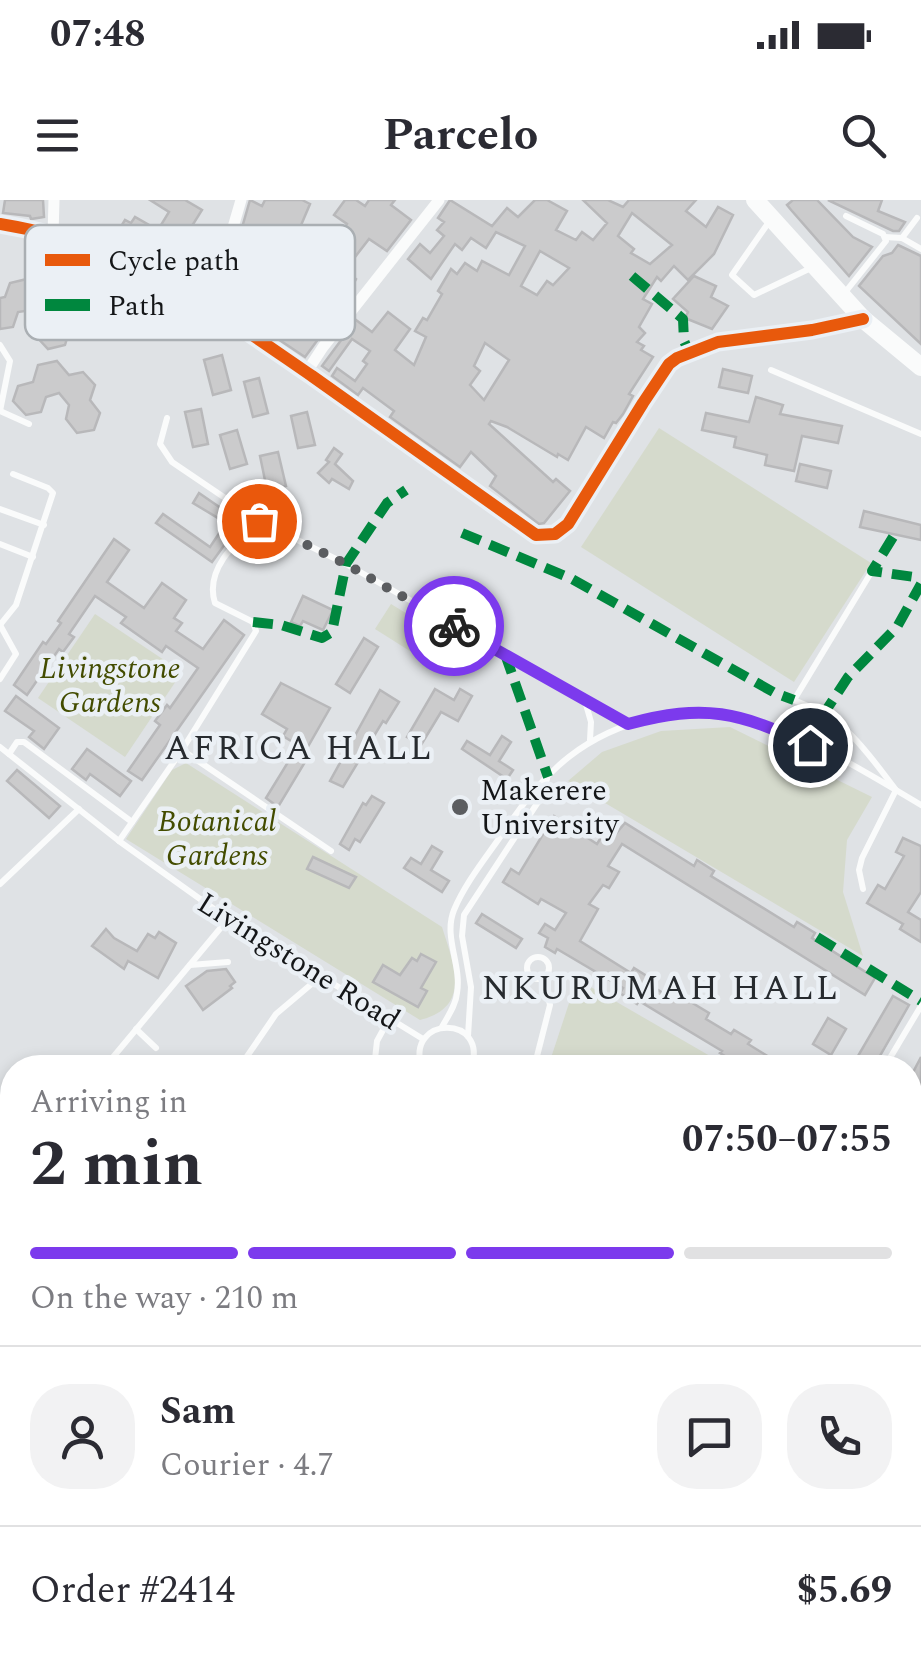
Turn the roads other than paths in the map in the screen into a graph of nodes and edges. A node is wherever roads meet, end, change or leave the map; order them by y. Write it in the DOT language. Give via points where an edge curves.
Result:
graph roads {
  1 [pos="54,200"];
  2 [pos="241,200"];
  3 [pos="439,200"];
  4 [pos="755,200"];
  5 [pos="846,216"];
  6 [pos="771,218"];
  7 [pos="917,218"];
  8 [pos="53,225"];
  9 [pos="234,225"];
  10 [pos="885,237"];
  11 [pos="902,238"];
  12 [pos="921,250"];
  13 [pos="815,266"];
  14 [pos="842,296"];
  15 [pos="355,306"];
  16 [pos="863,319"];
  17 [pos="259,340"];
  18 [pos="328,340"];
  19 [pos="0,345"];
  20 [pos="921,367"];
  21 [pos="771,370"];
  22 [pos="306,373"];
  23 [pos="0,411"];
  24 [pos="167,418"];
  25 [pos="29,424"];
  26 [pos="921,434"];
  27 [pos="13,474"];
  28 [pos="0,509"];
  29 [pos="259,521"];
  30 [pos="44,525"];
  31 [pos="0,544"];
  32 [pos="33,557"];
  33 [pos="872,571"];
  34 [pos="0,625"];
  35 [pos="0,680"];
  36 [pos="585,700"];
  37 [pos="628,724"];
  38 [pos="590,740"];
  39 [pos="0,747"];
  40 [pos="182,750"];
  41 [pos="8,754"];
  42 [pos="548,778"];
  43 [pos="896,790"];
  44 [pos="921,805"];
  45 [pos="79,808"];
  46 [pos="132,822"];
  47 [pos="118,841"];
  48 [pos="330,851"];
  49 [pos="0,884"];
  50 [pos="863,889"];
  51 [pos="228,919"];
  52 [pos="228,962"];
  53 [pos="190,965"];
  54 [pos="321,976"];
  55 [pos="544,978"];
  56 [pos="921,1006"];
  57 [pos="389,1019"];
  58 [pos="442,1027"];
  59 [pos="136,1029"];
  60 [pos="468,1036"];
  61 [pos="424,1040"];
  62 [pos="156,1048"];
  63 [pos="115,1055"];
  64 [pos="248,1055"];
  65 [pos="375,1055"];
  66 [pos="420,1055"];
  67 [pos="474,1055"];
  68 [pos="537,1055"];
  69 [pos="892,1055"];
  1 -- 8 [label="street"];
  2 -- 9 [label="street"];
  3 -- 15 [label="street"];
  4 -- 6 [label="main road"];
  5 -- 10 [label="lane"];
  6 -- 13 [label="main road"];
  6 -- 13 [label="lane" via="732,275 754,296"];
  7 -- 11 [label="lane"];
  10 -- 11 [label="lane"];
  10 -- 14 [label="lane"];
  11 -- 12 [label="lane"];
  13 -- 14 [label="main road"];
  14 -- 16 [label="main road"];
  16 -- 20 [label="main road"];
  16 -- 22 [label="street" via="718,342 668,364 582,505 562,530 548,535 536,535"];
  17 -- 22 [label="street"];
  18 -- 22 [label="street"];
  19 -- 23 [label="lane" via="10,361"];
  21 -- 26 [label="lane"];
  23 -- 25 [label="lane"];
  24 -- 29 [label="lane" via="160,444 172,462"];
  27 -- 30 [label="lane" via="53,493"];
  28 -- 30 [label="lane"];
  29 -- 36 [label="lane"];
  29 -- 40 [label="lane" via="230,547 212,590 215,602 253,622 256,631"];
  30 -- 32 [label="lane"];
  31 -- 32 [label="lane"];
  32 -- 34 [label="lane" via="16,605"];
  33 -- 43 [label="lane" via="794,700 825,712 853,734"];
  34 -- 35 [label="lane" via="16,656"];
  36 -- 37 [label="lane"];
  36 -- 38 [label="lane"];
  37 -- 38 [label="lane"];
  37 -- 43 [label="lane" via="680,711 722,712 848,762"];
  38 -- 42 [label="lane"];
  39 -- 41 [label="lane, Livingstone Road"];
  40 -- 46 [label="lane"];
  40 -- 48 [label="lane"];
  41 -- 45 [label="lane, Livingstone Road"];
  41 -- 46 [label="lane" via="24,742"];
  42 -- 58 [label="lane" via="523,804 455,907 450,929 457,995"];
  42 -- 60 [label="lane" via="464,915"];
  43 -- 44 [label="lane"];
  43 -- 50 [label="lane" via="862,858"];
  45 -- 47 [label="lane, Livingstone Road"];
  45 -- 49 [label="lane"];
  46 -- 47 [label="lane"];
  47 -- 51 [label="lane, Livingstone Road"];
  51 -- 53 [label="lane"];
  51 -- 54 [label="lane, Livingstone Road"];
  52 -- 53 [label="lane"];
  53 -- 59 [label="lane"];
  54 -- 57 [label="lane, Livingstone Road"];
  54 -- 64 [label="lane" via="276,1014"];
  55 -- 68 [label="lane" via="550,1005"];
  56 -- 69 [label="lane"];
  57 -- 61 [label="lane, Livingstone Road"];
  57 -- 65 [label="lane"];
  58 -- 60 [label="lane"];
  58 -- 61 [label="lane"];
  59 -- 62 [label="lane"];
  59 -- 63 [label="lane"];
  60 -- 67 [label="lane"];
  61 -- 66 [label="lane"];
}
